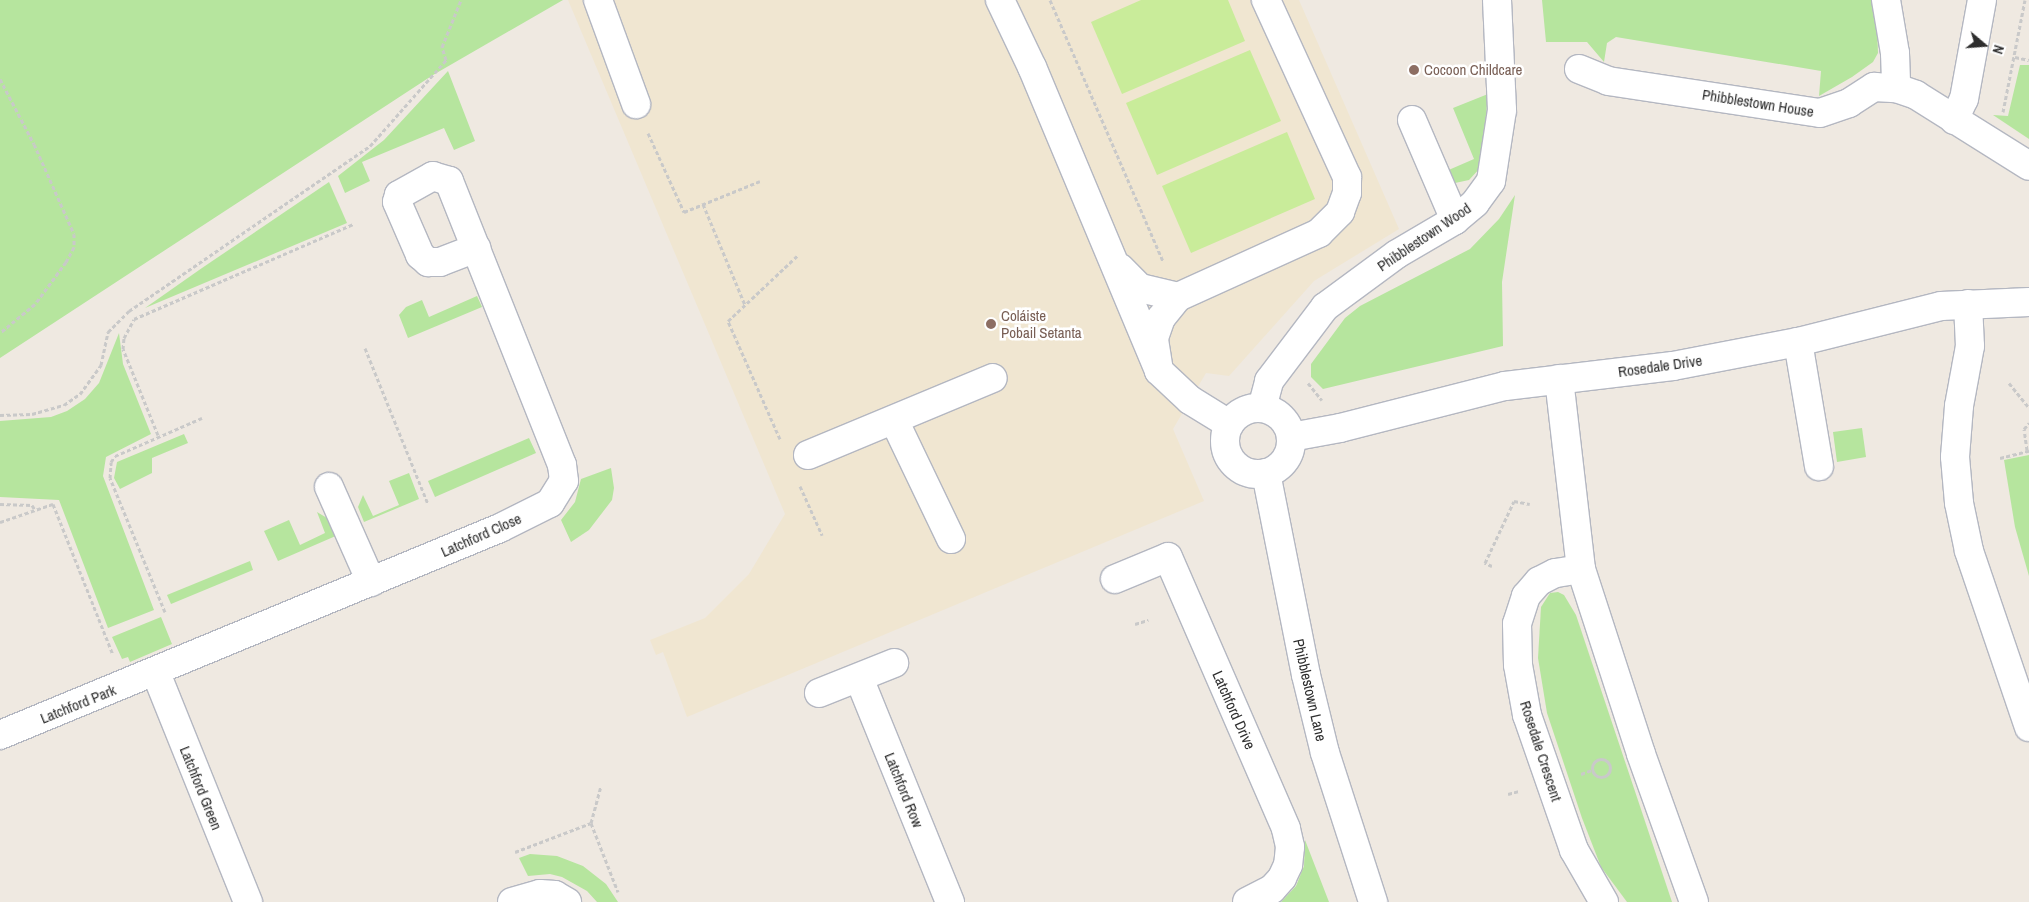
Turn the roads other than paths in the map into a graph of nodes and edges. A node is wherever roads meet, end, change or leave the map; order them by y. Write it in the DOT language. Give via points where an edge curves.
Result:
graph roads {
  1 [pos="598,0"];
  2 [pos="1000,0"];
  3 [pos="1266,0"];
  4 [pos="1497,0"];
  5 [pos="1886,0"];
  6 [pos="1982,0"];
  7 [pos="1580,69"];
  8 [pos="1896,88"];
  9 [pos="636,104"];
  10 [pos="1412,120"];
  11 [pos="1954,120"];
  12 [pos="2029,166"];
  13 [pos="1455,220"];
  14 [pos="476,248"];
  15 [pos="1116,264"];
  16 [pos="1178,297"];
  17 [pos="2029,302"];
  18 [pos="1968,304"];
  19 [pos="1798,342"];
  20 [pos="1160,371"];
  21 [pos="994,378"];
  22 [pos="1559,379"];
  23 [pos="1262,408"];
  24 [pos="894,420"];
  25 [pos="1229,424"];
  26 [pos="1291,437"];
  27 [pos="808,455"];
  28 [pos="1819,466"];
  29 [pos="1266,473"];
  30 [pos="329,487"];
  31 [pos="951,539"];
  32 [pos="1581,569"];
  33 [pos="1115,578"];
  34 [pos="371,582"];
  35 [pos="894,663"];
  36 [pos="156,673"];
  37 [pos="858,678"];
  38 [pos="819,693"];
  39 [pos="2029,727"];
  40 [pos="0,736"];
  41 [pos="248,902"];
  42 [pos="512,902"];
  43 [pos="567,902"];
  44 [pos="950,902"];
  45 [pos="1247,902"];
  46 [pos="1373,902"];
  47 [pos="1604,902"];
  48 [pos="1694,902"];
  1 -- 9 [label="street"];
  2 -- 15 [label="street"];
  3 -- 16 [label="street" via="1347,177 1347,194 1340,212 1320,233"];
  4 -- 13 [label="street, Phibblestown Wood" via="1502,110 1496,159 1484,193"];
  5 -- 8 [label="street" via="1895,53"];
  6 -- 11 [label="street" via="1964,99"];
  7 -- 8 [label="street, Phibblestown House" via="1608,81 1820,113 1849,103 1874,87"];
  8 -- 11 [label="street, Phibblestown House" via="1916,95"];
  10 -- 13 [label="street"];
  11 -- 12 [label="street, Phibblestown House"];
  13 -- 23 [label="street, Phibblestown Wood" via="1397,254 1325,307 1269,381"];
  14 -- 34 [label="street, Latchford Close" via="562,464 564,481 550,503"];
  15 -- 16 [label="street" via="1140,288"];
  15 -- 20 [label="street"];
  16 -- 20 [label="street" via="1161,318 1154,338"];
  17 -- 18 [label="street, Rosedale Drive"];
  18 -- 19 [label="street, Rosedale Drive" via="1941,306"];
  18 -- 39 [label="street" via="1970,346 1959,406 1955,457 1960,510 1969,551"];
  19 -- 22 [label="street, Rosedale Drive" via="1670,366"];
  19 -- 28 [label="street"];
  20 -- 25 [label="street" via="1190,400"];
  21 -- 24 [label="street"];
  22 -- 26 [label="street, Rosedale Drive" via="1505,386 1336,429"];
  22 -- 32 [label="street"];
  23 -- 25 [label="street" via="1243,411"];
  23 -- 26 [label="street" via="1282,418"];
  24 -- 27 [label="street"];
  24 -- 31 [label="street"];
  25 -- 29 [label="street" via="1225,446 1235,465 1255,474"];
  26 -- 29 [label="street" via="1282,463"];
  29 -- 46 [label="street, Phibblestown Lane" via="1316,718"];
  30 -- 34 [label="street"];
  32 -- 47 [label="street, Rosedale Crescent" via="1556,573 1539,581 1526,596 1517,624 1518,665 1527,715 1574,850"];
  32 -- 48 [label="street"];
  33 -- 45 [label="street, Latchford Drive" via="1168,557 1286,829 1289,856 1282,878 1272,889"];
  34 -- 36 [label="street, Latchford Close"];
  35 -- 37 [label="street"];
  36 -- 40 [label="street, Latchford Park"];
  36 -- 41 [label="street, Latchford Green"];
  37 -- 38 [label="street"];
  37 -- 44 [label="street, Latchford Row"];
  42 -- 43 [label="street" via="540,894 554,895"];
}
